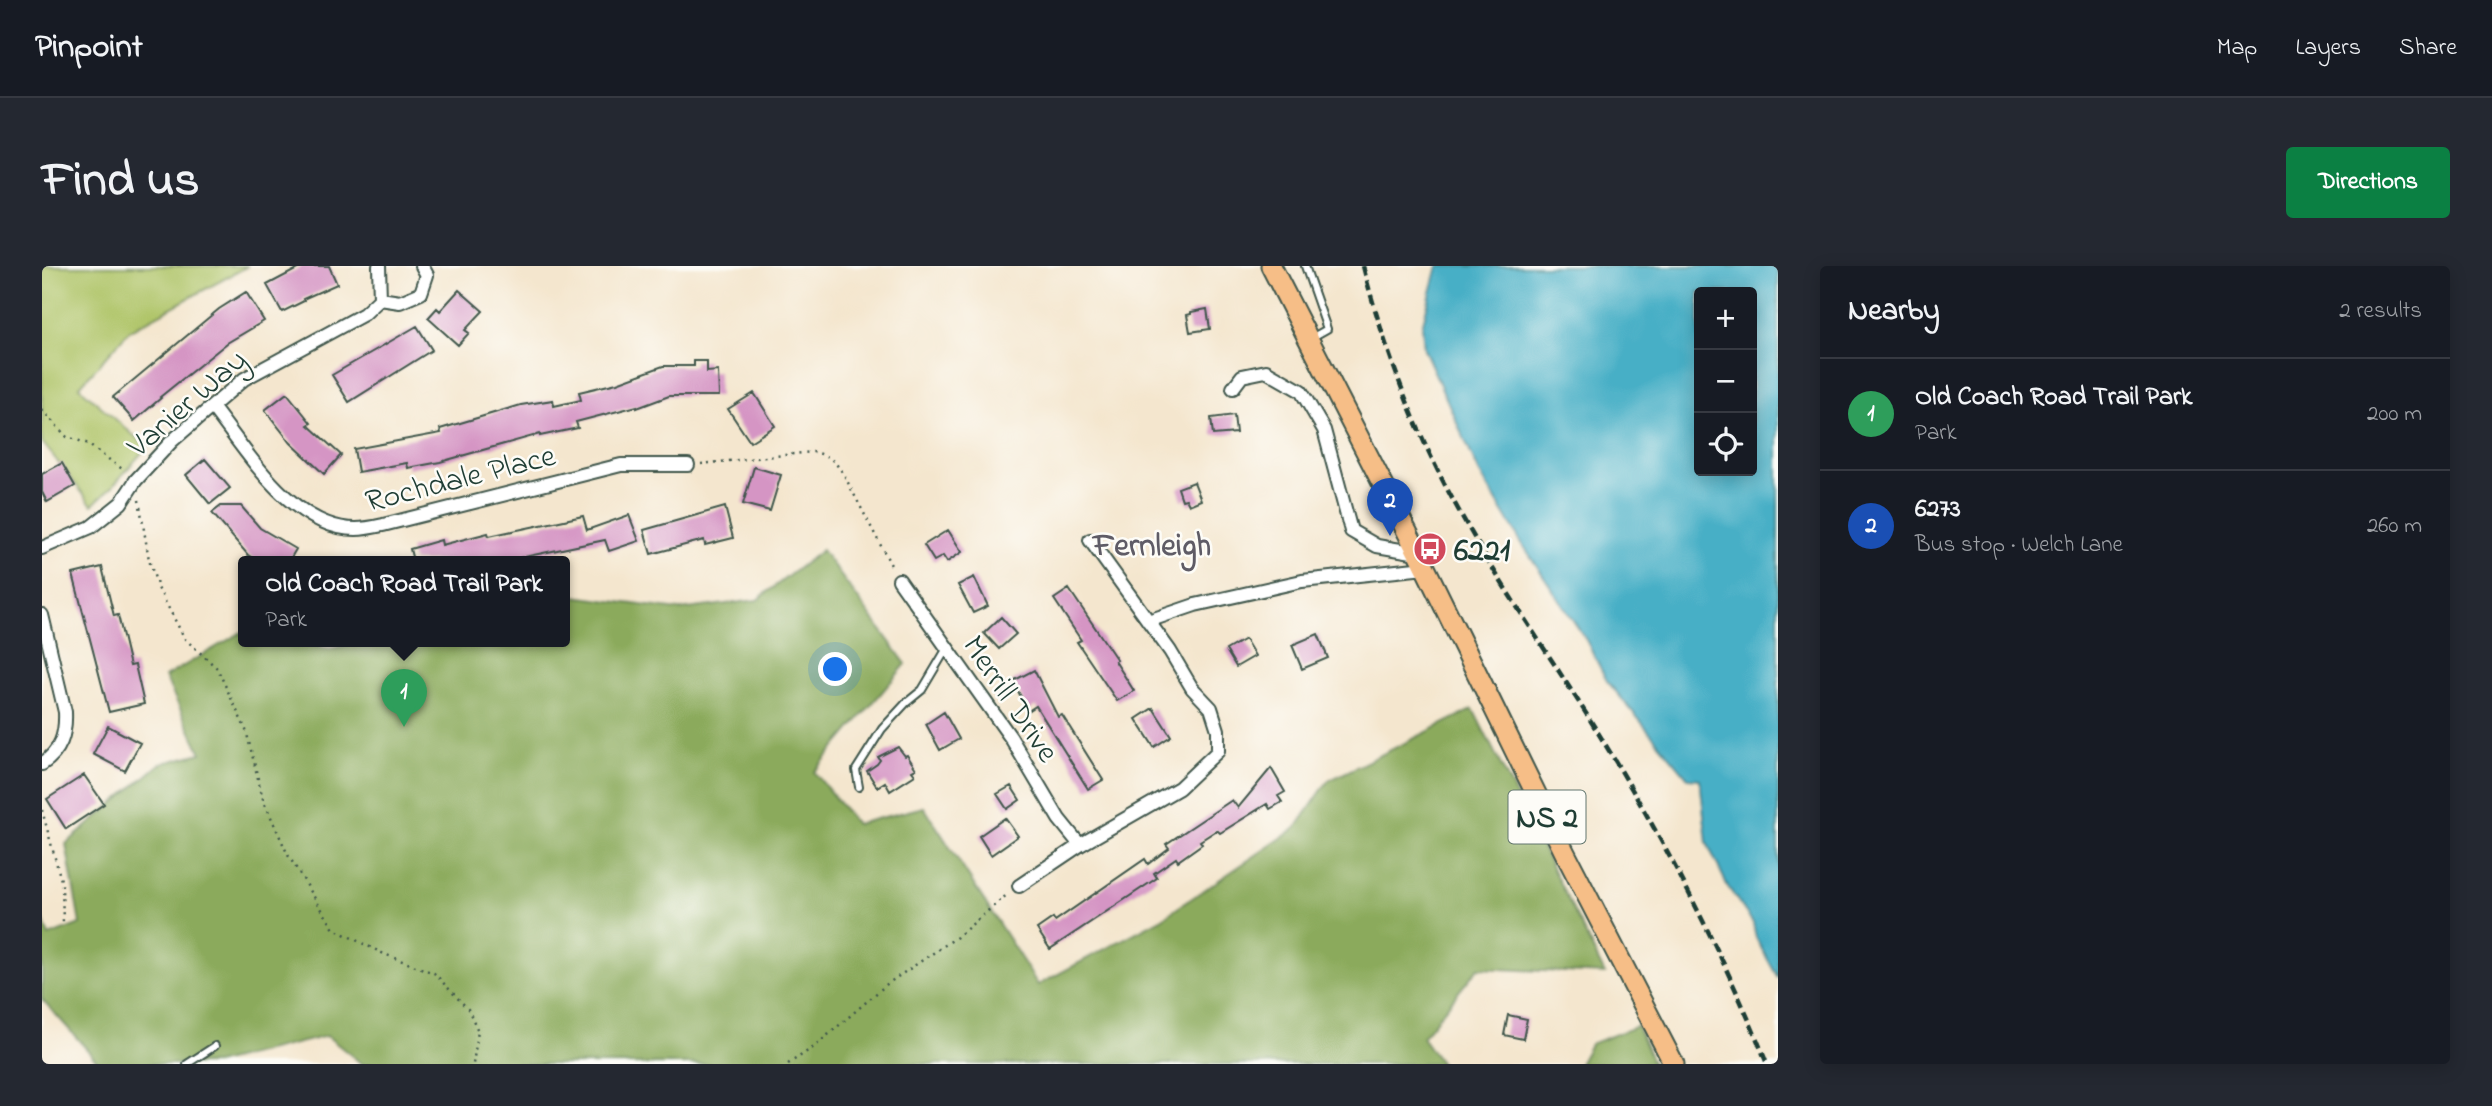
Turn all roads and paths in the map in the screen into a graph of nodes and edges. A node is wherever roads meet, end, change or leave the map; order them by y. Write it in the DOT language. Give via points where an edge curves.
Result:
graph roads {
  1 [pos="379,266"];
  2 [pos="422,266"];
  3 [pos="1271,266"];
  4 [pos="1305,266"];
  5 [pos="380,299"];
  6 [pos="1309,339"];
  7 [pos="1233,388"];
  8 [pos="212,407"];
  9 [pos="42,410"];
  10 [pos="688,465"];
  11 [pos="136,480"];
  12 [pos="1090,540"];
  13 [pos="42,548"];
  14 [pos="1422,560"];
  15 [pos="899,580"];
  16 [pos="42,615"];
  17 [pos="1148,621"];
  18 [pos="947,648"];
  19 [pos="42,764"];
  20 [pos="859,788"];
  21 [pos="42,810"];
  22 [pos="1080,845"];
  23 [pos="1019,886"];
  24 [pos="63,924"];
  25 [pos="215,1046"];
  26 [pos="187,1064"];
  27 [pos="473,1064"];
  28 [pos="788,1064"];
  29 [pos="1674,1064"];
  1 -- 5 [label="street"];
  2 -- 5 [label="street" via="427,275 421,293 400,302"];
  3 -- 6 [label="main road, NS 2"];
  4 -- 6 [label="lane" via="1327,329"];
  5 -- 8 [label="street, Vanier Way" via="365,314 244,379"];
  6 -- 14 [label="main road, NS 2"];
  7 -- 14 [label="street" via="1241,376 1266,371 1301,391 1324,430 1351,531 1377,546"];
  8 -- 10 [label="street, Rochdale Place" via="281,495 327,524 355,530 621,465"];
  8 -- 11 [label="street, Vanier Way"];
  9 -- 11 [label="path" via="67,437 86,443"];
  10 -- 15 [label="path" via="813,452 828,455 844,475"];
  11 -- 13 [label="street, Vanier Way" via="121,503 91,527"];
  11 -- 27 [label="path" via="158,588 185,639 217,668 246,730 262,799 288,855 334,929 434,973 468,1009 478,1031"];
  12 -- 17 [label="street"];
  14 -- 17 [label="street" via="1195,605"];
  14 -- 29 [label="main road, NS 2"];
  15 -- 18 [label="street, Merrill Drive"];
  16 -- 19 [label="street" via="65,712 62,742"];
  17 -- 22 [label="street" via="1192,688 1211,708 1218,751 1179,788"];
  18 -- 20 [label="lane" via="922,690 882,729 856,770"];
  18 -- 22 [label="street, Merrill Drive" via="1012,738 1059,819"];
  21 -- 24 [label="path" via="62,884"];
  22 -- 23 [label="street"];
  23 -- 28 [label="path"];
  25 -- 26 [label="lane"];
}
